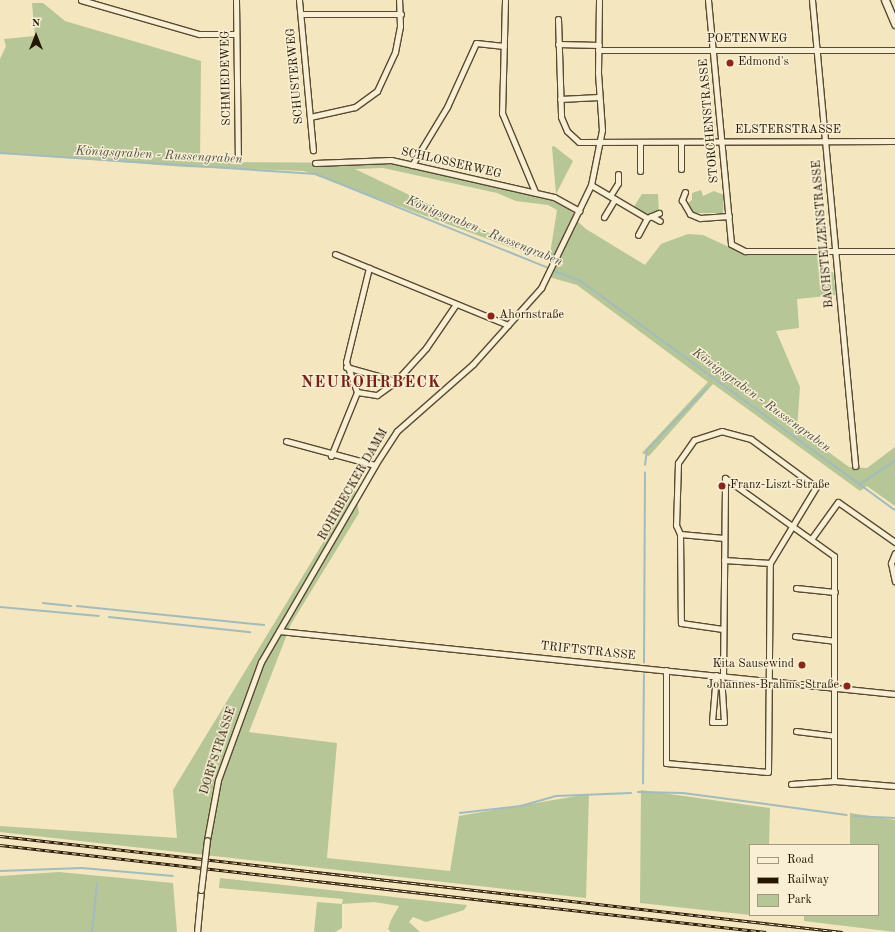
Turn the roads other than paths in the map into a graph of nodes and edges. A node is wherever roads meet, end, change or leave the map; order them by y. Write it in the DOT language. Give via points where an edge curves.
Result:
graph roads {
  1 [pos="81,0"];
  2 [pos="236,0"];
  3 [pos="299,0"];
  4 [pos="399,0"];
  5 [pos="505,0"];
  6 [pos="599,0"];
  7 [pos="708,0"];
  8 [pos="812,0"];
  9 [pos="884,0"];
  10 [pos="301,14"];
  11 [pos="401,14"];
  12 [pos="558,19"];
  13 [pos="895,24"];
  14 [pos="236,34"];
  15 [pos="558,44"];
  16 [pos="504,46"];
  17 [pos="599,47"];
  18 [pos="713,50"];
  19 [pos="816,50"];
  20 [pos="895,50"];
  21 [pos="599,97"];
  22 [pos="560,99"];
  23 [pos="310,117"];
  24 [pos="721,141"];
  25 [pos="825,141"];
  26 [pos="895,141"];
  27 [pos="601,142"];
  28 [pos="640,142"];
  29 [pos="681,142"];
  30 [pos="313,150"];
  31 [pos="238,157"];
  32 [pos="314,163"];
  33 [pos="412,166"];
  34 [pos="682,169"];
  35 [pos="640,170"];
  36 [pos="618,174"];
  37 [pos="591,186"];
  38 [pos="535,192"];
  39 [pos="685,192"];
  40 [pos="612,197"];
  41 [pos="578,212"];
  42 [pos="659,214"];
  43 [pos="729,216"];
  44 [pos="604,217"];
  45 [pos="649,217"];
  46 [pos="660,221"];
  47 [pos="638,235"];
  48 [pos="836,251"];
  49 [pos="895,251"];
  50 [pos="335,254"];
  51 [pos="369,268"];
  52 [pos="456,304"];
  53 [pos="508,325"];
  54 [pos="346,367"];
  55 [pos="396,381"];
  56 [pos="357,392"];
  57 [pos="286,442"];
  58 [pos="331,456"];
  59 [pos="375,466"];
  60 [pos="855,466"];
  61 [pos="793,525"];
  62 [pos="680,534"];
  63 [pos="724,538"];
  64 [pos="812,538"];
  65 [pos="895,542"];
  66 [pos="895,553"];
  67 [pos="724,560"];
  68 [pos="770,563"];
  69 [pos="895,582"];
  70 [pos="796,588"];
  71 [pos="835,592"];
  72 [pos="723,629"];
  73 [pos="279,631"];
  74 [pos="795,636"];
  75 [pos="834,641"];
  76 [pos="666,670"];
  77 [pos="720,675"];
  78 [pos="770,681"];
  79 [pos="834,687"];
  80 [pos="895,694"];
  81 [pos="718,701"];
  82 [pos="796,730"];
  83 [pos="834,736"];
  84 [pos="834,781"];
  85 [pos="791,784"];
  86 [pos="895,786"];
  87 [pos="197,932"];
  1 -- 14 [label="street" via="199,34"];
  2 -- 14 [label="street, SCHMIEDEWEG"];
  3 -- 10 [label="street, SCHUSTERWEG"];
  4 -- 11 [label="street"];
  5 -- 16 [label="street"];
  6 -- 17 [label="street, ROHRBECKER DAMM"];
  7 -- 18 [label="street, STORCHENSTRASSE"];
  8 -- 19 [label="street, BACHSTELZENSTRASSE"];
  9 -- 13 [label="street"];
  10 -- 11 [label="street"];
  10 -- 23 [label="street, SCHUSTERWEG"];
  11 -- 23 [label="street" via="391,67 377,91 355,107"];
  12 -- 15 [label="street, ELSTERSTRASSE"];
  14 -- 31 [label="street, SCHMIEDEWEG"];
  15 -- 17 [label="street, POETENWEG"];
  15 -- 22 [label="street, ELSTERSTRASSE"];
  16 -- 33 [label="street" via="476,43 448,106"];
  16 -- 38 [label="street" via="502,113"];
  17 -- 18 [label="street, POETENWEG"];
  17 -- 21 [label="street, ROHRBECKER DAMM"];
  18 -- 19 [label="street, POETENWEG"];
  18 -- 24 [label="street, STORCHENSTRASSE"];
  19 -- 20 [label="street, POETENWEG"];
  19 -- 25 [label="street, BACHSTELZENSTRASSE"];
  21 -- 22 [label="street"];
  21 -- 27 [label="street, ROHRBECKER DAMM"];
  22 -- 27 [label="street, ELSTERSTRASSE" via="561,117 570,135 578,142"];
  23 -- 30 [label="street, SCHUSTERWEG"];
  24 -- 25 [label="street, ELSTERSTRASSE"];
  24 -- 29 [label="street, ELSTERSTRASSE"];
  24 -- 43 [label="street, STORCHENSTRASSE"];
  25 -- 26 [label="street, ELSTERSTRASSE"];
  25 -- 48 [label="street, BACHSTELZENSTRASSE"];
  27 -- 28 [label="street, ELSTERSTRASSE"];
  27 -- 37 [label="street, ROHRBECKER DAMM"];
  28 -- 29 [label="street, ELSTERSTRASSE"];
  28 -- 35 [label="street"];
  29 -- 34 [label="street"];
  32 -- 33 [label="street, SCHLOSSERWEG" via="391,160"];
  33 -- 38 [label="street, SCHLOSSERWEG"];
  36 -- 40 [label="street" via="618,183"];
  37 -- 40 [label="street"];
  37 -- 41 [label="street, ROHRBECKER DAMM"];
  38 -- 41 [label="street, SCHLOSSERWEG" via="554,197"];
  39 -- 43 [label="street" via="682,200 690,214 700,218"];
  40 -- 44 [label="street"];
  40 -- 45 [label="street"];
  41 -- 53 [label="street, ROHRBECKER DAMM" via="550,272"];
  42 -- 45 [label="street"];
  43 -- 48 [label="street, STORCHENSTRASSE" via="734,247 745,251"];
  45 -- 46 [label="street"];
  45 -- 47 [label="street"];
  48 -- 49 [label="street"];
  48 -- 60 [label="street, BACHSTELZENSTRASSE"];
  50 -- 51 [label="street"];
  51 -- 52 [label="street"];
  51 -- 54 [label="street"];
  52 -- 53 [label="street"];
  52 -- 55 [label="street" via="426,348"];
  53 -- 59 [label="street, ROHRBECKER DAMM" via="473,364 397,431"];
  54 -- 55 [label="street"];
  54 -- 56 [label="street"];
  55 -- 56 [label="street" via="377,395"];
  56 -- 58 [label="street"];
  57 -- 58 [label="street"];
  58 -- 59 [label="street"];
  59 -- 73 [label="street, ROHRBECKER DAMM"];
  61 -- 62 [label="street" via="816,486 741,434 722,431 704,434 686,447 678,463 676,525"];
  61 -- 63 [label="street" via="725,478"];
  61 -- 64 [label="street"];
  61 -- 68 [label="street"];
  62 -- 63 [label="street"];
  62 -- 72 [label="street" via="681,623"];
  63 -- 67 [label="street"];
  64 -- 65 [label="street" via="838,502"];
  64 -- 71 [label="street" via="834,554"];
  66 -- 69 [label="street" via="891,563"];
  67 -- 68 [label="street"];
  67 -- 72 [label="street"];
  68 -- 78 [label="street"];
  70 -- 71 [label="street"];
  71 -- 75 [label="street"];
  72 -- 77 [label="street"];
  73 -- 76 [label="street, TRIFTSTRASSE"];
  73 -- 87 [label="street, DORFSTRASSE, bridge" via="255,677 221,769 207,840"];
  74 -- 75 [label="street"];
  75 -- 79 [label="street"];
  76 -- 77 [label="street, TRIFTSTRASSE"];
  76 -- 78 [label="street" via="666,763 739,772 769,769"];
  77 -- 78 [label="street, TRIFTSTRASSE"];
  77 -- 81 [label="street"];
  78 -- 79 [label="street, TRIFTSTRASSE"];
  79 -- 80 [label="street, TRIFTSTRASSE"];
  79 -- 83 [label="street"];
  82 -- 83 [label="street"];
  83 -- 84 [label="street"];
  84 -- 85 [label="street"];
  84 -- 86 [label="street"];
}
